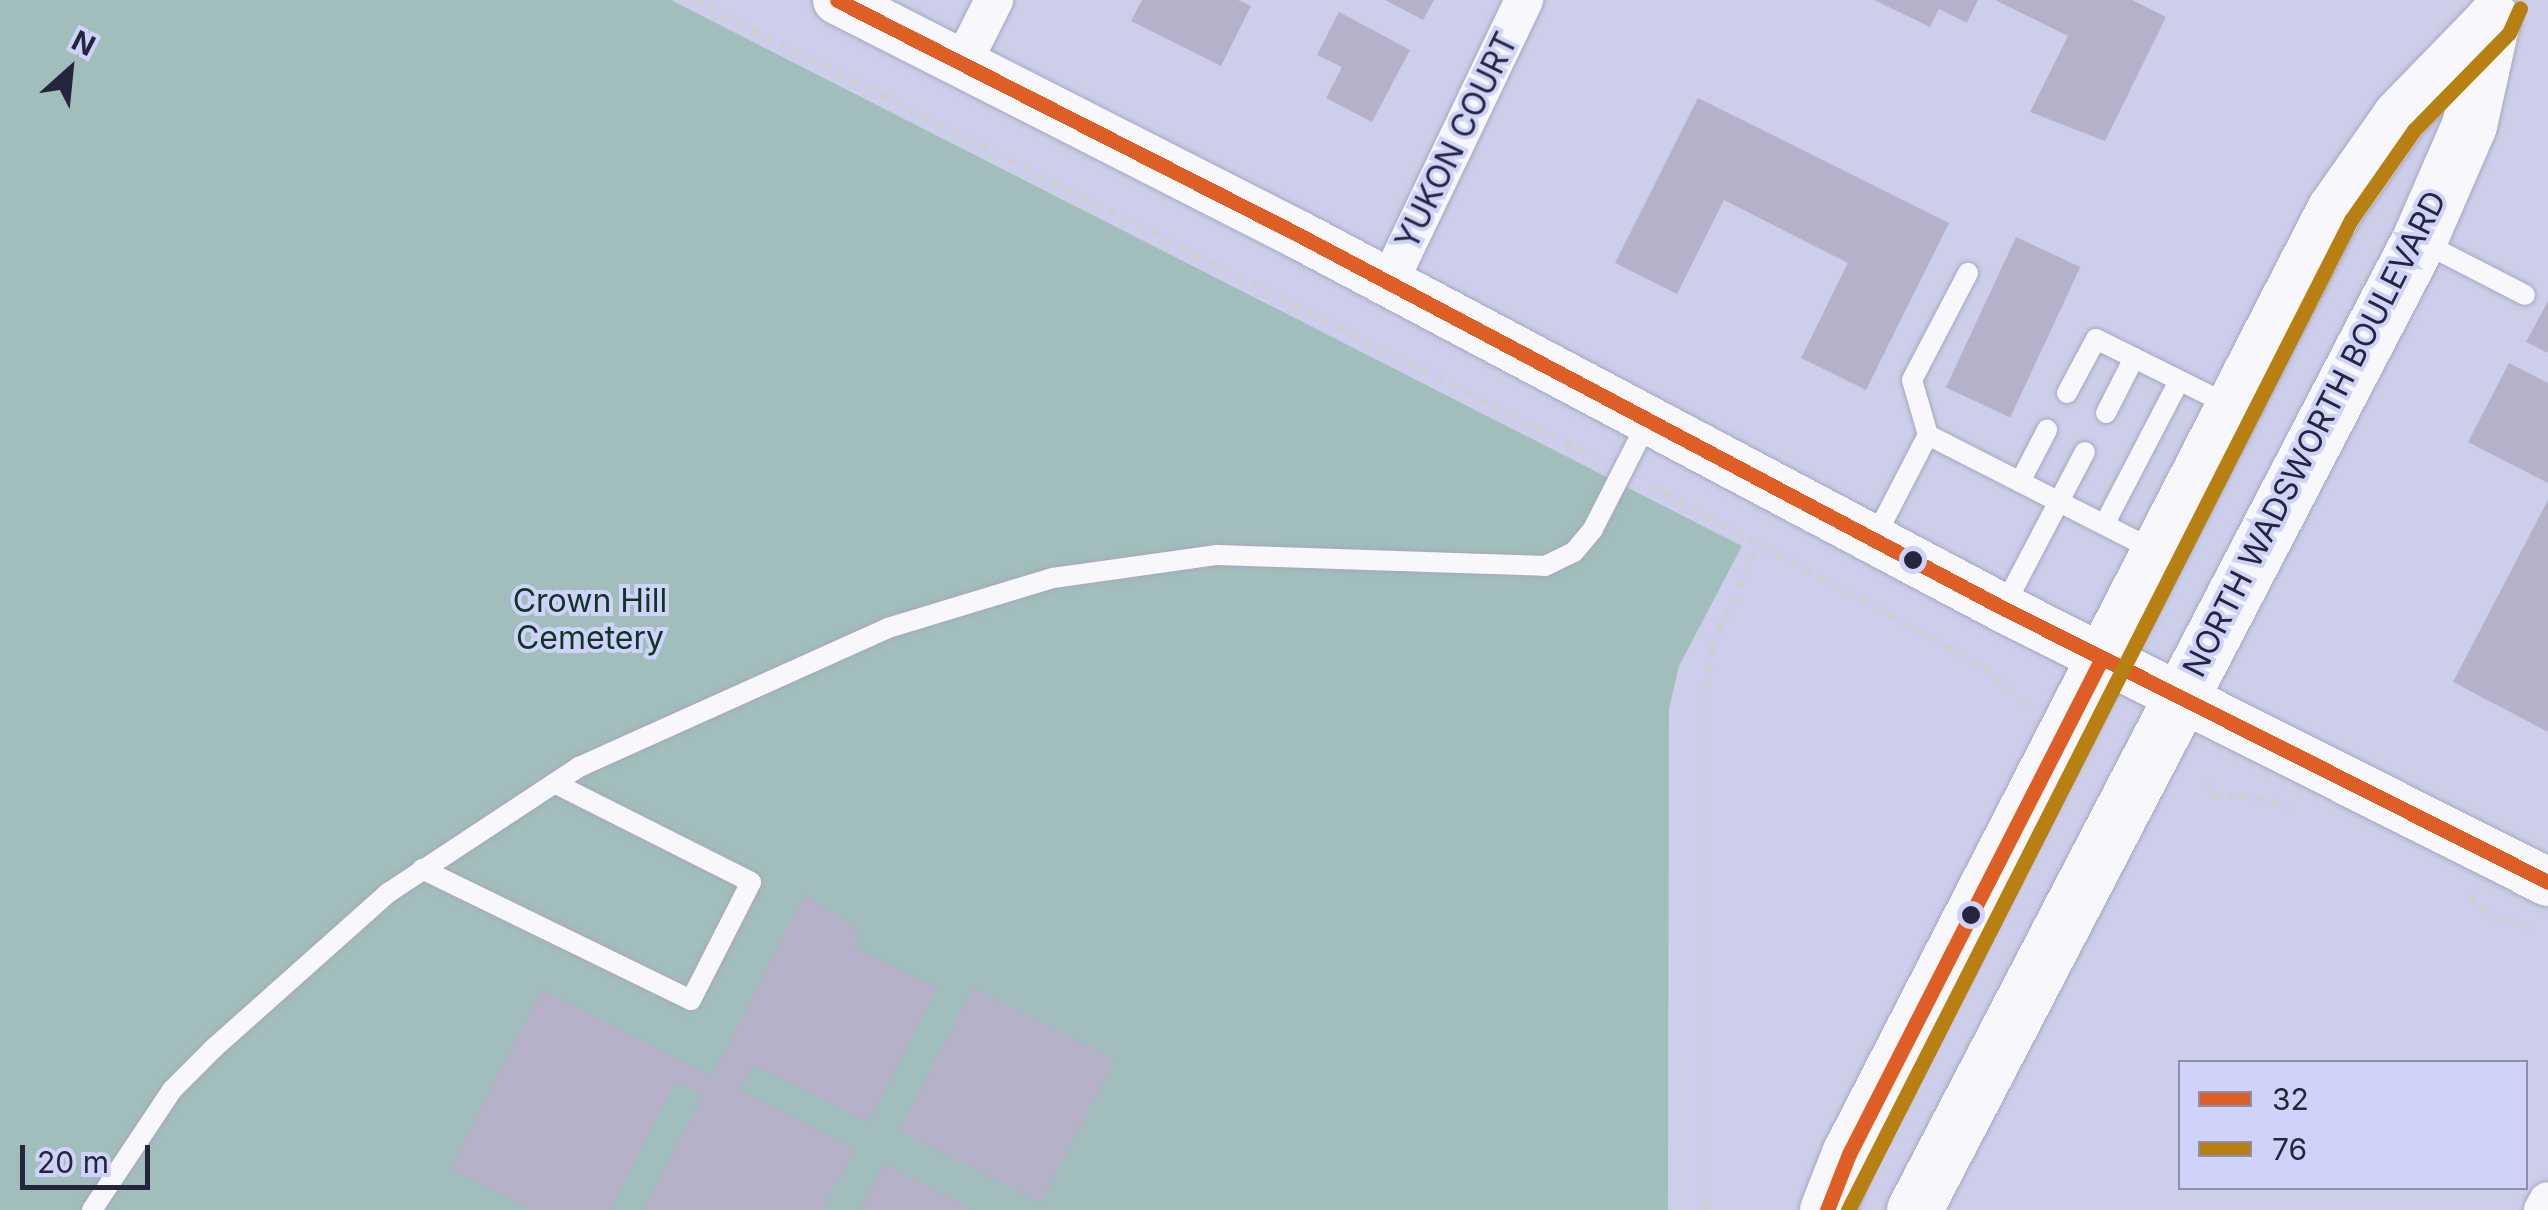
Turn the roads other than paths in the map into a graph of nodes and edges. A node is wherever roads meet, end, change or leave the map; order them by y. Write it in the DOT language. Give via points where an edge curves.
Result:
graph roads {
  1 [pos="837,0"];
  2 [pos="994,0"];
  3 [pos="1524,0"];
  4 [pos="2498,10"];
  5 [pos="962,64"];
  6 [pos="2419,240"];
  7 [pos="1968,273"];
  8 [pos="1389,282"];
  9 [pos="2525,295"];
  10 [pos="2134,358"];
  11 [pos="2179,380"];
  12 [pos="2067,393"];
  13 [pos="2232,407"];
  14 [pos="2106,413"];
  15 [pos="1648,421"];
  16 [pos="2047,430"];
  17 [pos="1928,435"];
  18 [pos="2085,452"];
  19 [pos="2020,482"];
  20 [pos="2058,501"];
  21 [pos="2104,525"];
  22 [pos="1874,539"];
  23 [pos="2158,552"];
  24 [pos="2002,608"];
  25 [pos="2102,658"];
  26 [pos="2180,697"];
  27 [pos="554,783"];
  28 [pos="422,869"];
  29 [pos="2548,882"];
  30 [pos="2548,1201"];
  31 [pos="92,1210"];
  32 [pos="1828,1210"];
  33 [pos="1914,1210"];
  34 [pos="2543,1210"];
  1 -- 5 [label="street"];
  2 -- 5 [label="street"];
  3 -- 8 [label="street, YUKON COURT"];
  4 -- 6 [label="main road, NORTH WADSWORTH BOULEVARD" via="2469,125"];
  4 -- 13 [label="main road, NORTH WADSWORTH BOULEVARD" via="2399,117 2355,176"];
  5 -- 8 [label="street"];
  6 -- 9 [label="lane"];
  6 -- 26 [label="main road, NORTH WADSWORTH BOULEVARD"];
  7 -- 17 [label="lane" via="1912,380"];
  8 -- 15 [label="street"];
  10 -- 11 [label="lane"];
  10 -- 12 [label="lane" via="2096,339"];
  10 -- 14 [label="lane"];
  11 -- 13 [label="lane"];
  11 -- 21 [label="lane"];
  13 -- 23 [label="main road, NORTH WADSWORTH BOULEVARD"];
  15 -- 22 [label="street"];
  15 -- 27 [label="lane" via="1581,544 1545,566 1217,555 1053,578 822,654"];
  16 -- 19 [label="lane"];
  17 -- 19 [label="lane"];
  17 -- 22 [label="lane"];
  18 -- 20 [label="lane"];
  19 -- 20 [label="lane"];
  20 -- 21 [label="lane"];
  20 -- 24 [label="lane"];
  21 -- 23 [label="lane"];
  22 -- 24 [label="street"];
  23 -- 25 [label="main road, NORTH WADSWORTH BOULEVARD"];
  24 -- 25 [label="street"];
  25 -- 26 [label="street"];
  25 -- 32 [label="main road, NORTH WADSWORTH BOULEVARD" via="1849,1154"];
  26 -- 29 [label="street"];
  26 -- 33 [label="main road, NORTH WADSWORTH BOULEVARD"];
  27 -- 28 [label="lane"];
  27 -- 28 [label="lane" via="751,882 692,1000"];
  28 -- 31 [label="lane" via="172,1090"];
  30 -- 34 [label="street"];
}
